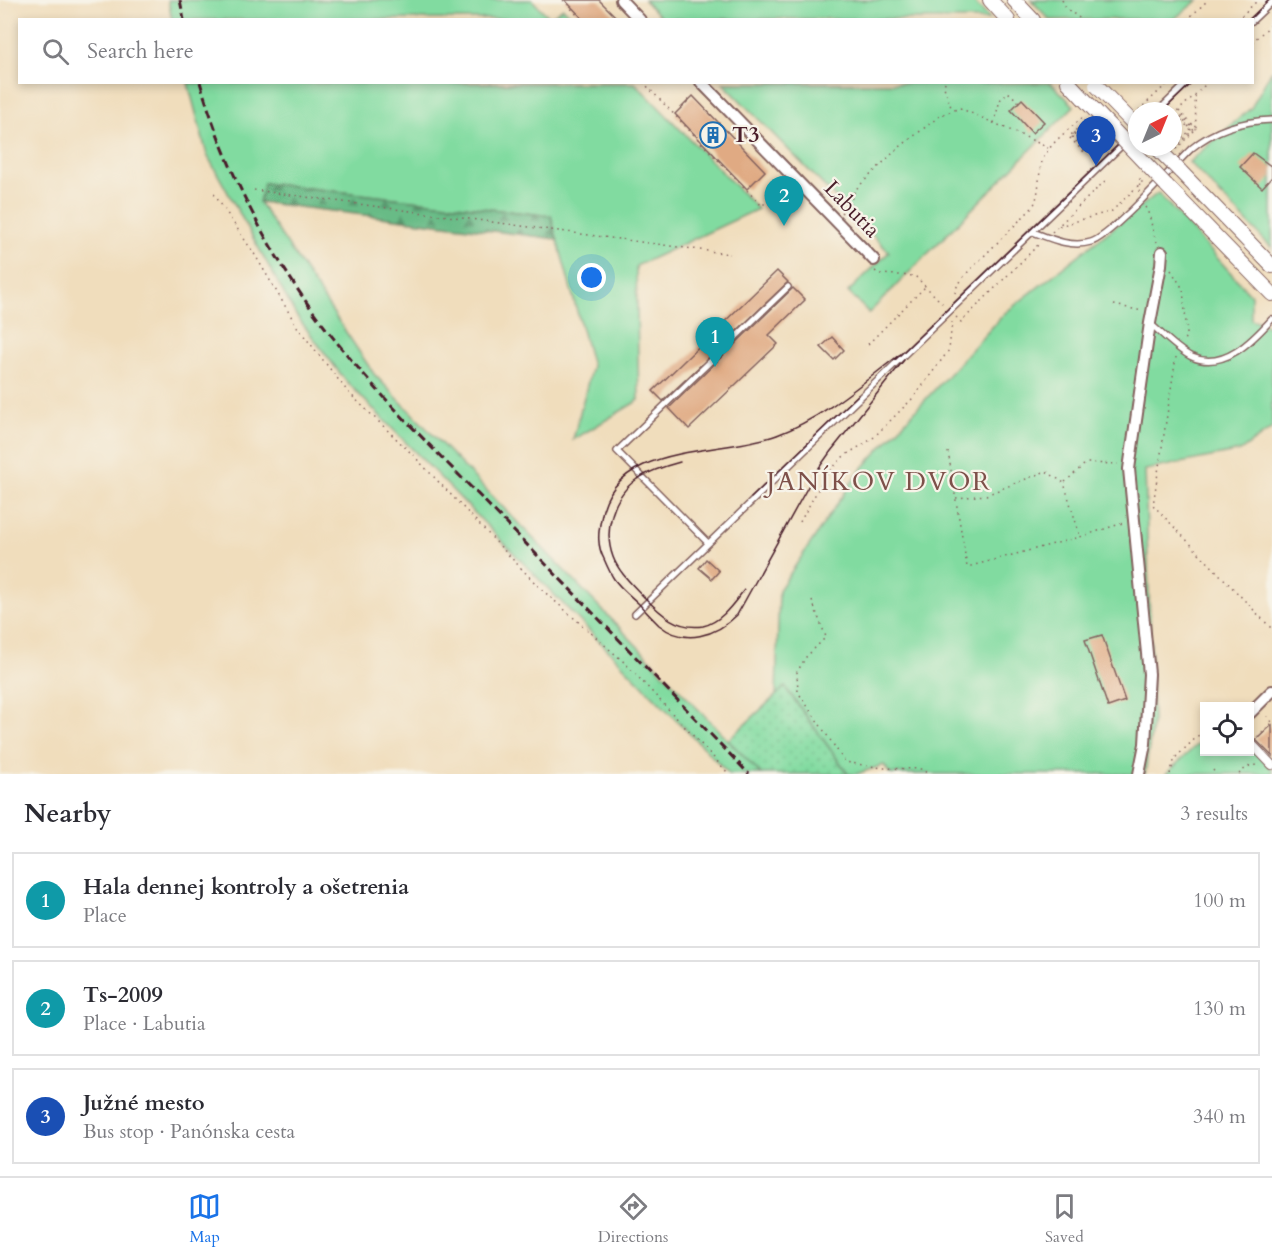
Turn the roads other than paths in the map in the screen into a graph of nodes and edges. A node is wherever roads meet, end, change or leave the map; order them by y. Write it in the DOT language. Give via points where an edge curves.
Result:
graph roads {
  1 [pos="621,0"];
  2 [pos="990,0"];
  3 [pos="1014,0"];
  4 [pos="1272,2"];
  5 [pos="638,18"];
  6 [pos="1006,18"];
  7 [pos="1031,18"];
  8 [pos="1254,19"];
  9 [pos="703,84"];
  10 [pos="1070,84"];
  11 [pos="1095,84"];
  12 [pos="1186,84"];
  13 [pos="1167,102"];
  14 [pos="1128,118"];
  15 [pos="1272,120"];
  16 [pos="1128,141"];
  17 [pos="1165,156"];
  18 [pos="1033,232"];
  19 [pos="1161,252"];
  20 [pos="874,260"];
  21 [pos="1272,266"];
  22 [pos="788,287"];
  23 [pos="1272,294"];
  24 [pos="1151,318"];
  25 [pos="1272,319"];
  26 [pos="708,543"];
  27 [pos="634,614"];
  28 [pos="1272,692"];
  29 [pos="1254,709"];
  30 [pos="1254,747"];
  31 [pos="1272,765"];
  32 [pos="1139,774"];
  1 -- 5 [label="street"];
  2 -- 6 [label="main road"];
  3 -- 7 [label="main road"];
  4 -- 8 [label="lane"];
  9 -- 20 [label="street, Labutia"];
  10 -- 23 [label="main road, bridge"];
  11 -- 14 [label="main road, bridge"];
  12 -- 13 [label="lane"];
  15 -- 18 [label="lane" via="1251,121 1206,136 1112,229 1091,242 1069,243"];
  16 -- 18 [label="lane"];
  17 -- 21 [label="main road, bridge"];
  18 -- 26 [label="lane"];
  19 -- 24 [label="street"];
  22 -- 26 [label="lane" via="617,451"];
  24 -- 25 [label="lane" via="1191,357 1207,361 1226,358 1248,344"];
  24 -- 32 [label="street" via="1130,464 1149,674"];
  26 -- 27 [label="lane"];
  28 -- 29 [label="street"];
  30 -- 31 [label="street"];
}
